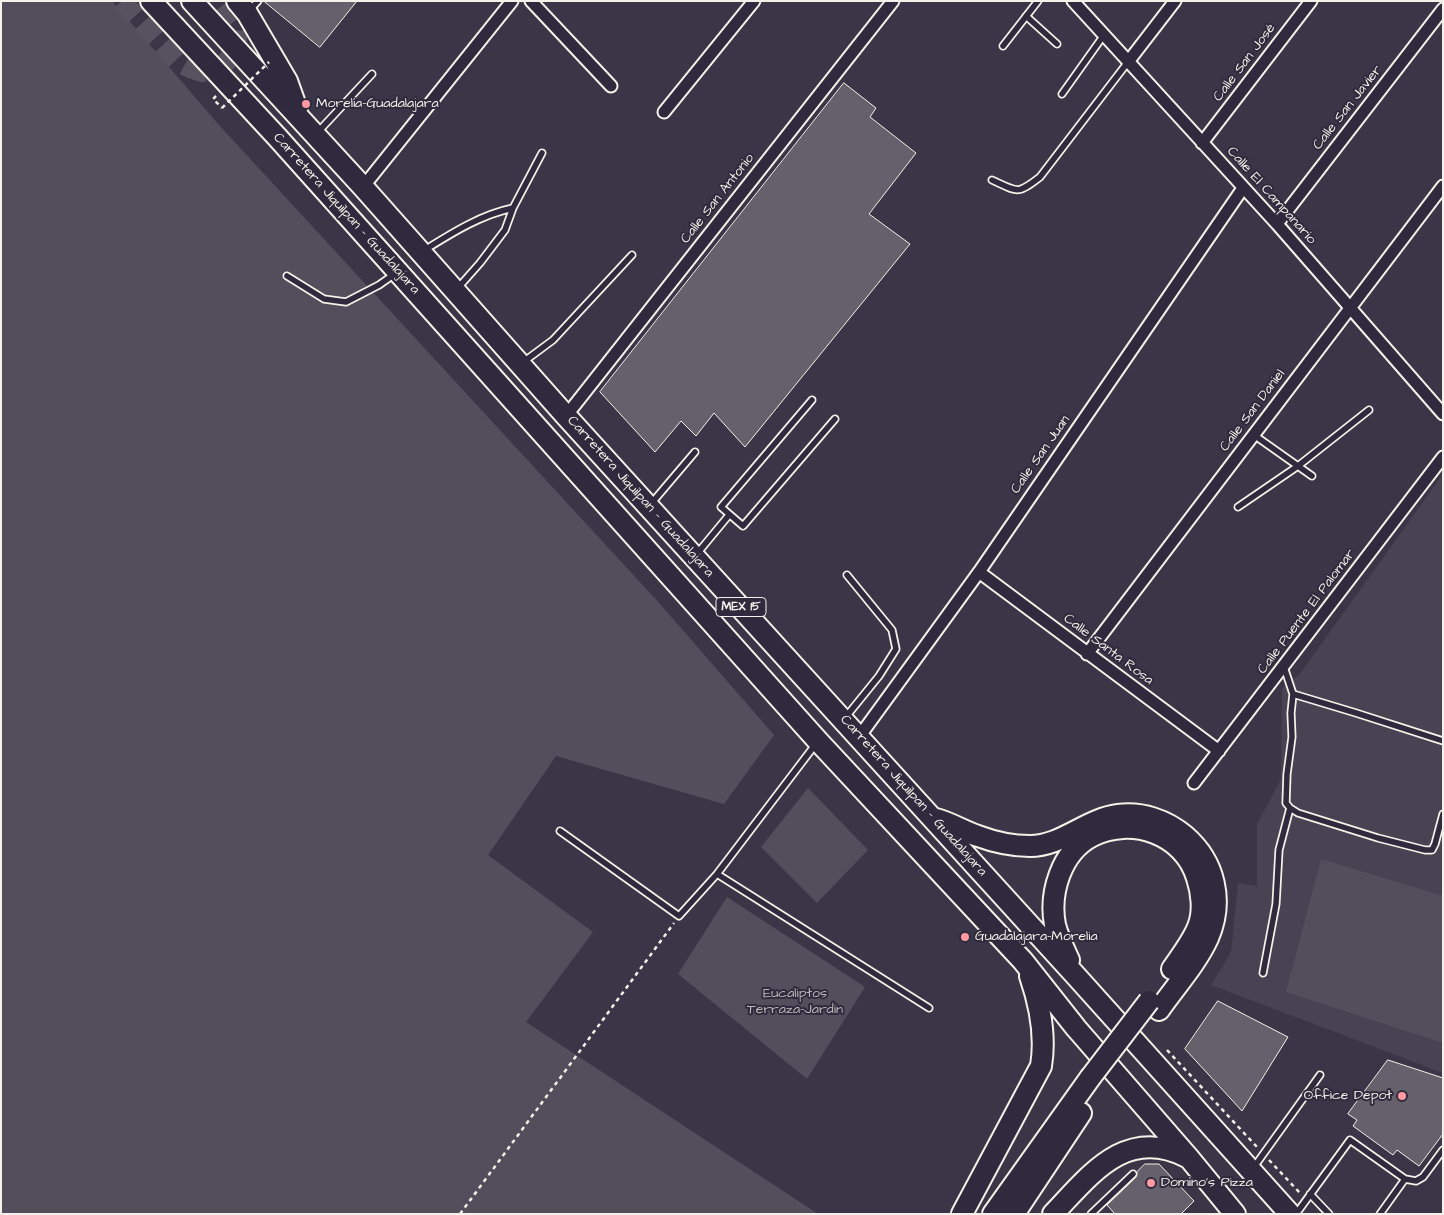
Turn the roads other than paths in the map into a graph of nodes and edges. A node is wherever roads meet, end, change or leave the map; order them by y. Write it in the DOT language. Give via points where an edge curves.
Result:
graph roads {
  1 [pos="151,1"];
  2 [pos="192,1"];
  3 [pos="512,1"];
  4 [pos="531,1"];
  5 [pos="754,1"];
  6 [pos="893,1"];
  7 [pos="1038,1"];
  8 [pos="1073,1"];
  9 [pos="1175,1"];
  10 [pos="1311,1"];
  11 [pos="247,5"];
  12 [pos="1443,9"];
  13 [pos="1026,16"];
  14 [pos="1104,35"];
  15 [pos="1057,44"];
  16 [pos="1003,46"];
  17 [pos="1128,62"];
  18 [pos="372,74"];
  19 [pos="611,86"];
  20 [pos="1062,94"];
  21 [pos="664,112"];
  22 [pos="299,116"];
  23 [pos="316,135"];
  24 [pos="1202,143"];
  25 [pos="542,153"];
  26 [pos="992,180"];
  27 [pos="1443,186"];
  28 [pos="363,187"];
  29 [pos="1244,188"];
  30 [pos="513,208"];
  31 [pos="1277,224"];
  32 [pos="421,252"];
  33 [pos="632,256"];
  34 [pos="398,272"];
  35 [pos="287,276"];
  36 [pos="456,290"];
  37 [pos="1350,309"];
  38 [pos="520,364"];
  39 [pos="812,400"];
  40 [pos="1369,410"];
  41 [pos="1443,414"];
  42 [pos="566,416"];
  43 [pos="835,419"];
  44 [pos="1254,435"];
  45 [pos="695,452"];
  46 [pos="1443,457"];
  47 [pos="1298,466"];
  48 [pos="1312,476"];
  49 [pos="649,506"];
  50 [pos="1238,507"];
  51 [pos="729,515"];
  52 [pos="695,557"];
  53 [pos="979,572"];
  54 [pos="846,574"];
  55 [pos="1087,654"];
  56 [pos="1284,667"];
  57 [pos="1293,694"];
  58 [pos="843,720"];
  59 [pos="859,737"];
  60 [pos="818,741"];
  61 [pos="1443,741"];
  62 [pos="1219,751"];
  63 [pos="1194,783"];
  64 [pos="1290,808"];
  65 [pos="1443,814"];
  66 [pos="932,818"];
  67 [pos="560,831"];
  68 [pos="717,874"];
  69 [pos="1023,961"];
  70 [pos="1263,973"];
  71 [pos="1076,976"];
  72 [pos="1154,1006"];
  73 [pos="929,1008"];
  74 [pos="1320,1074"];
  75 [pos="1095,1082"];
  76 [pos="1443,1150"];
  77 [pos="1189,1158"];
  78 [pos="1251,1171"];
  79 [pos="1133,1174"];
  80 [pos="1406,1179"];
  81 [pos="1310,1194"];
  82 [pos="1093,1213"];
  83 [pos="962,1214"];
  84 [pos="992,1214"];
  85 [pos="1014,1214"];
  86 [pos="1053,1214"];
  87 [pos="1234,1214"];
  88 [pos="1290,1214"];
  89 [pos="1296,1214"];
  90 [pos="1330,1214"];
  91 [pos="1380,1214"];
  1 -- 34 [label="highway, Carretera Jiquilpan - Guadalajara / MEX 15"];
  2 -- 22 [label="highway, Carretera Jiquilpan - Guadalajara / MEX 15"];
  3 -- 28 [label="street"];
  4 -- 19 [label="street"];
  5 -- 21 [label="street"];
  6 -- 42 [label="street, Calle San Antonio"];
  7 -- 13 [label="lane"];
  8 -- 14 [label="street, Calle El Campanario"];
  9 -- 17 [label="street"];
  10 -- 24 [label="street, Calle San José"];
  11 -- 22 [label="highway" via="287,81"];
  12 -- 31 [label="street, Calle San Javier"];
  13 -- 15 [label="lane"];
  13 -- 16 [label="lane"];
  14 -- 17 [label="street, Calle El Campanario"];
  14 -- 20 [label="lane"];
  17 -- 24 [label="street, Calle El Campanario"];
  17 -- 26 [label="lane" via="1040,177 1024,189 1013,190"];
  18 -- 23 [label="lane"];
  22 -- 23 [label="highway, Carretera Jiquilpan - Guadalajara / MEX 15"];
  23 -- 28 [label="highway, Carretera Jiquilpan - Guadalajara / MEX 15"];
  24 -- 29 [label="street, Calle El Campanario"];
  25 -- 30 [label="lane"];
  27 -- 37 [label="street, Calle San Daniel"];
  28 -- 32 [label="highway, Carretera Jiquilpan - Guadalajara / MEX 15"];
  29 -- 31 [label="street, Calle El Campanario"];
  29 -- 53 [label="street, Calle San Juan"];
  30 -- 32 [label="lane" via="469,223"];
  30 -- 36 [label="lane" via="505,230"];
  31 -- 37 [label="street, Calle El Campanario"];
  32 -- 36 [label="highway, Carretera Jiquilpan - Guadalajara / MEX 15"];
  33 -- 38 [label="lane" via="554,340"];
  34 -- 35 [label="lane" via="379,286 346,302 324,299"];
  34 -- 60 [label="highway, Carretera Jiquilpan - Guadalajara / MEX 15"];
  36 -- 38 [label="highway, Carretera Jiquilpan - Guadalajara / MEX 15"];
  37 -- 41 [label="street, Calle El Campanario"];
  37 -- 44 [label="street, Calle San Daniel"];
  38 -- 42 [label="highway, Carretera Jiquilpan - Guadalajara / MEX 15"];
  39 -- 51 [label="lane" via="721,507"];
  40 -- 47 [label="lane"];
  42 -- 49 [label="highway, Carretera Jiquilpan - Guadalajara / MEX 15"];
  43 -- 51 [label="lane" via="743,526"];
  44 -- 47 [label="lane"];
  44 -- 55 [label="street, Calle San Daniel"];
  45 -- 49 [label="lane"];
  46 -- 56 [label="street, Calle Puente El Palomar"];
  47 -- 48 [label="lane"];
  47 -- 50 [label="lane"];
  49 -- 52 [label="highway, Carretera Jiquilpan - Guadalajara / MEX 15"];
  51 -- 52 [label="lane"];
  52 -- 58 [label="highway, Carretera Jiquilpan - Guadalajara / MEX 15"];
  53 -- 55 [label="street, Calle Santa Rosa"];
  53 -- 59 [label="street, Calle San Juan"];
  54 -- 58 [label="lane" via="892,630 896,649 879,676"];
  55 -- 62 [label="street, Calle Santa Rosa"];
  56 -- 57 [label="lane"];
  56 -- 62 [label="street, Calle Puente El Palomar"];
  57 -- 61 [label="lane"];
  57 -- 64 [label="lane" via="1286,804"];
  58 -- 59 [label="highway, Carretera Jiquilpan - Guadalajara / MEX 15"];
  59 -- 66 [label="highway, Carretera Jiquilpan - Guadalajara / MEX 15"];
  60 -- 68 [label="lane"];
  60 -- 69 [label="highway, Carretera Jiquilpan - Guadalajara / MEX 15"];
  62 -- 63 [label="street, Calle Puente El Palomar"];
  64 -- 65 [label="lane" via="1378,838 1425,850 1432,850"];
  64 -- 70 [label="lane" via="1279,850 1276,904"];
  66 -- 71 [label="highway, Carretera Jiquilpan - Guadalajara / MEX 15"];
  66 -- 72 [label="highway" via="984,838 1031,846 1062,838 1107,817 1141,815 1163,822 1190,840 1213,876 1214,918 1203,948"];
  67 -- 68 [label="lane" via="680,916"];
  68 -- 73 [label="lane"];
  69 -- 77 [label="highway, Carretera Jiquilpan - Guadalajara / MEX 15" via="1076,1028"];
  69 -- 83 [label="highway" via="1038,1004 1044,1040 1041,1066"];
  71 -- 72 [label="highway" via="1058,935 1054,914 1054,896 1062,868 1082,843 1102,832 1126,828 1158,834 1176,844 1188,858 1199,884 1202,904 1198,926"];
  71 -- 78 [label="highway, Carretera Jiquilpan - Guadalajara / MEX 15"];
  72 -- 75 [label="highway, bridge"];
  74 -- 78 [label="lane"];
  75 -- 84 [label="highway"];
  75 -- 85 [label="highway"];
  76 -- 80 [label="lane" via="1423,1177 1416,1181"];
  77 -- 86 [label="highway" via="1156,1147 1137,1148 1120,1154 1093,1172"];
  77 -- 87 [label="highway, Carretera Jiquilpan - Guadalajara / MEX 15"];
  78 -- 88 [label="highway, Carretera Jiquilpan - Guadalajara / MEX 15"];
  79 -- 82 [label="lane"];
  80 -- 81 [label="lane" via="1350,1140"];
  80 -- 91 [label="lane"];
  81 -- 89 [label="lane"];
  81 -- 90 [label="lane"];
}
